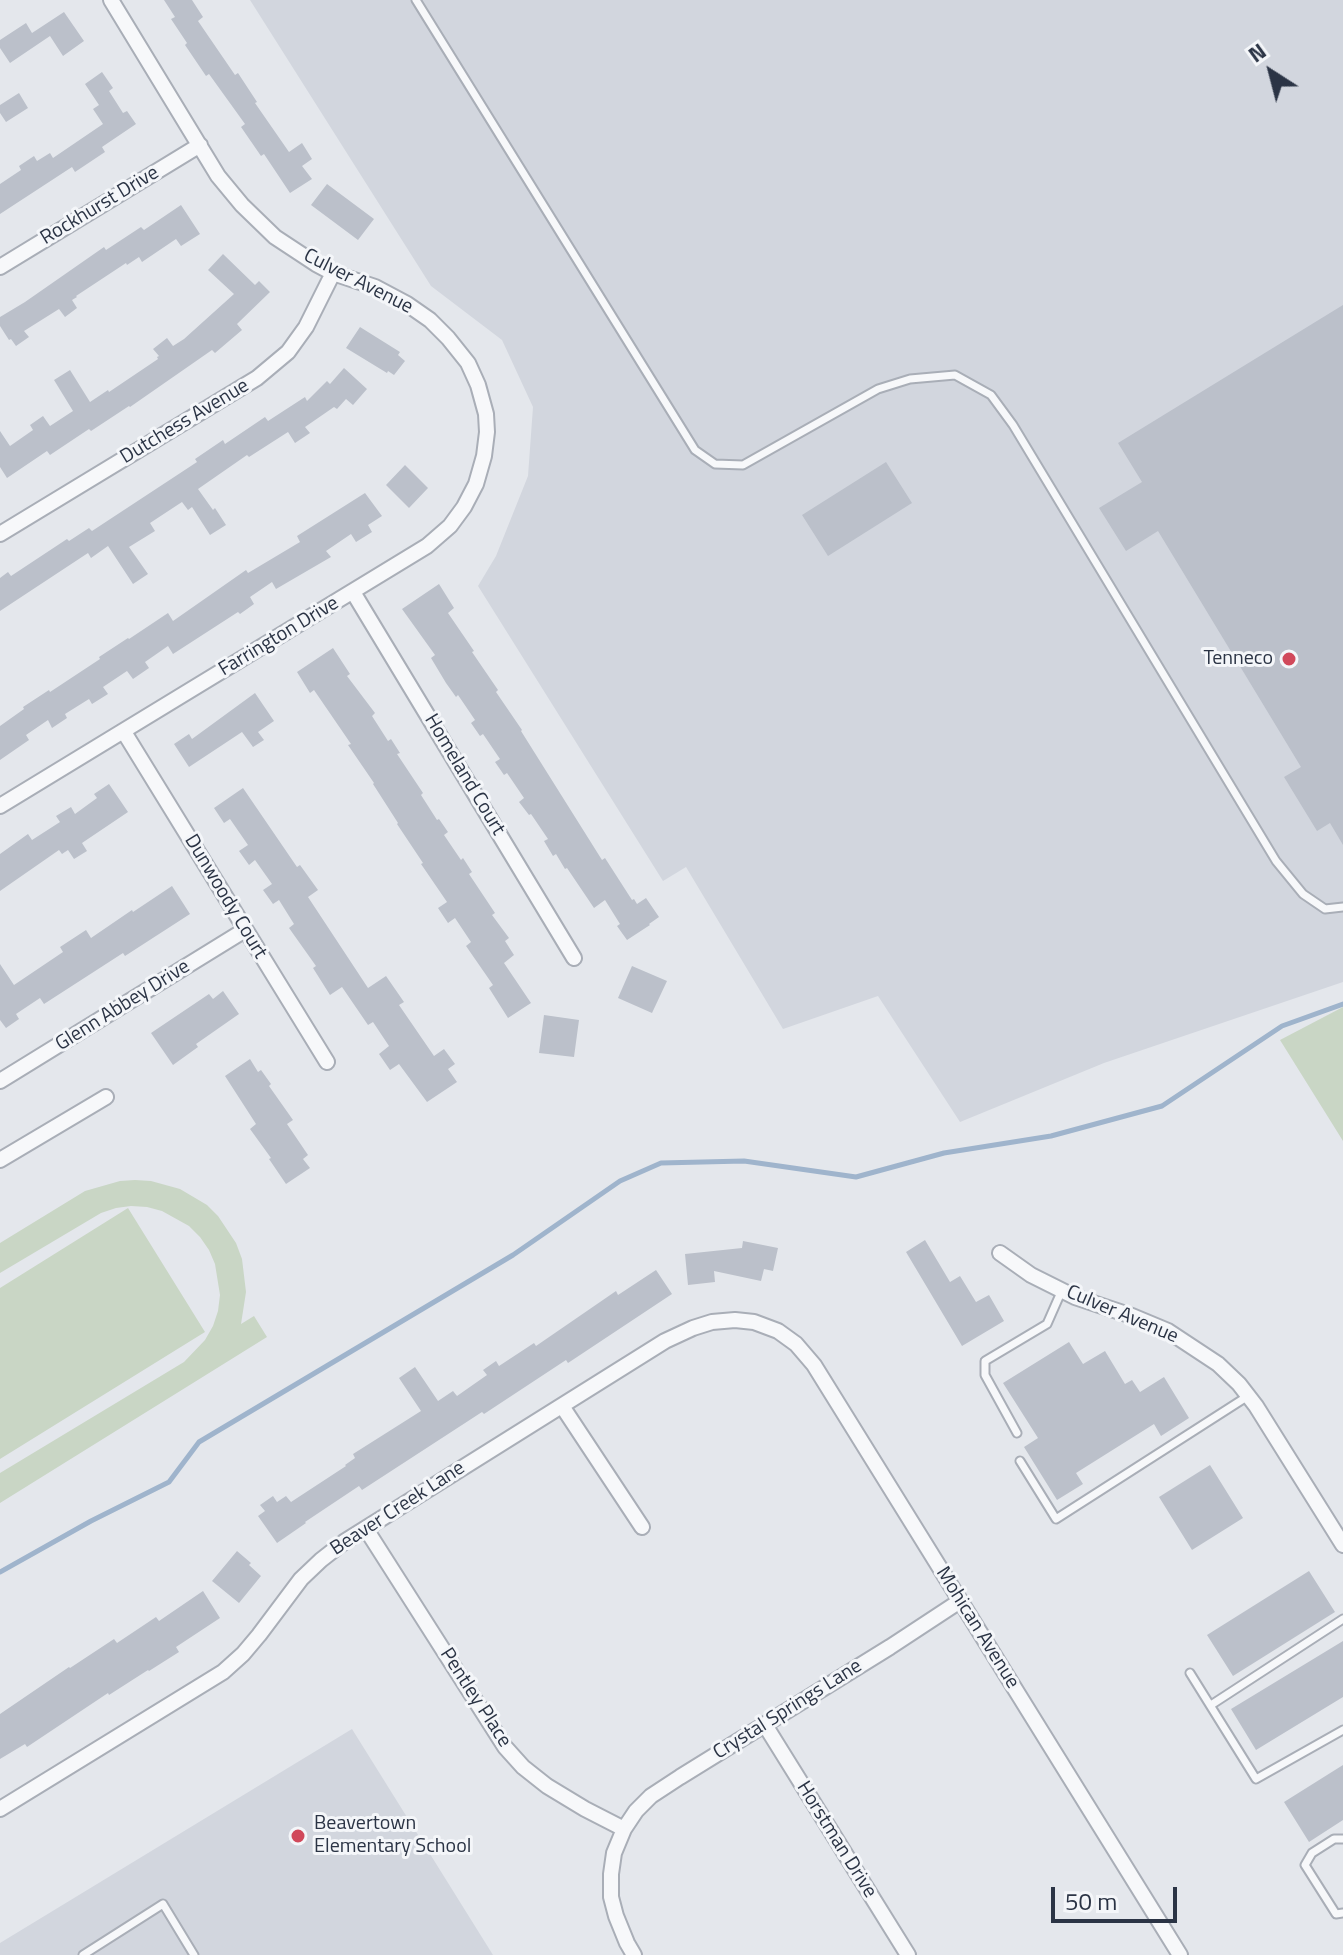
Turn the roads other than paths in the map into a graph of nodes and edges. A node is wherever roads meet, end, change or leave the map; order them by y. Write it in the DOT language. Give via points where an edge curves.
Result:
graph roads {
  1 [pos="111,0"];
  2 [pos="416,0"];
  3 [pos="200,145"];
  4 [pos="0,267"];
  5 [pos="333,273"];
  6 [pos="486,414"];
  7 [pos="0,534"];
  8 [pos="353,592"];
  9 [pos="124,732"];
  10 [pos="0,806"];
  11 [pos="1343,907"];
  12 [pos="245,930"];
  13 [pos="574,958"];
  14 [pos="327,1062"];
  15 [pos="0,1081"];
  16 [pos="106,1097"];
  17 [pos="0,1160"];
  18 [pos="1000,1253"];
  19 [pos="1062,1290"];
  20 [pos="754,1322"];
  21 [pos="1248,1396"];
  22 [pos="562,1406"];
  23 [pos="1017,1433"];
  24 [pos="1020,1461"];
  25 [pos="642,1527"];
  26 [pos="366,1529"];
  27 [pos="1343,1545"];
  28 [pos="960,1601"];
  29 [pos="1343,1619"];
  30 [pos="1190,1673"];
  31 [pos="1211,1705"];
  32 [pos="765,1725"];
  33 [pos="1343,1730"];
  34 [pos="0,1809"];
  35 [pos="624,1829"];
  36 [pos="1343,1839"];
  37 [pos="1343,1913"];
  38 [pos="83,1955"];
  39 [pos="194,1955"];
  40 [pos="634,1955"];
  41 [pos="908,1955"];
  42 [pos="1180,1955"];
  1 -- 3 [label="street, Culver Avenue"];
  2 -- 11 [label="lane" via="695,450 715,464 743,465 878,389 910,379 955,375 991,395 1276,861 1303,894 1325,909"];
  3 -- 4 [label="street, Rockhurst Drive"];
  3 -- 5 [label="street, Culver Avenue" via="218,176 265,229"];
  5 -- 6 [label="street, Culver Avenue" via="375,287 430,320 468,363"];
  5 -- 7 [label="street, Dutchess Avenue" via="288,352 257,378"];
  6 -- 8 [label="street, Farrington Drive" via="476,484 450,526"];
  8 -- 9 [label="street, Farrington Drive"];
  8 -- 13 [label="street, Homeland Court"];
  9 -- 10 [label="street, Farrington Drive"];
  9 -- 12 [label="street, Dunwoody Court"];
  12 -- 14 [label="street, Dunwoody Court"];
  12 -- 15 [label="street, Glenn Abbey Drive"];
  16 -- 17 [label="street"];
  18 -- 19 [label="street, Culver Avenue"];
  19 -- 21 [label="street, Culver Avenue" via="1181,1339 1218,1364"];
  19 -- 23 [label="lane" via="1047,1324 985,1361 985,1375"];
  20 -- 22 [label="street, Beaver Creek Lane" via="712,1322 693,1328"];
  20 -- 28 [label="street, Mohican Avenue" via="778,1331 814,1365"];
  21 -- 24 [label="lane" via="1056,1519"];
  21 -- 27 [label="street, Culver Avenue"];
  22 -- 25 [label="street"];
  22 -- 26 [label="street, Beaver Creek Lane"];
  26 -- 34 [label="street, Beaver Creek Lane" via="301,1579 223,1672"];
  26 -- 35 [label="street, Pentley Place" via="505,1747 547,1786"];
  28 -- 32 [label="street, Crystal Springs Lane"];
  28 -- 42 [label="street, Mohican Avenue"];
  29 -- 31 [label="lane"];
  30 -- 31 [label="lane"];
  31 -- 33 [label="lane" via="1256,1779"];
  32 -- 35 [label="street, Crystal Springs Lane" via="651,1796"];
  32 -- 41 [label="street, Horstman Drive"];
  35 -- 40 [label="street" via="614,1853 611,1897"];
  36 -- 37 [label="lane" via="1312,1853 1305,1865 1336,1914"];
  38 -- 39 [label="lane" via="163,1904"];
}
